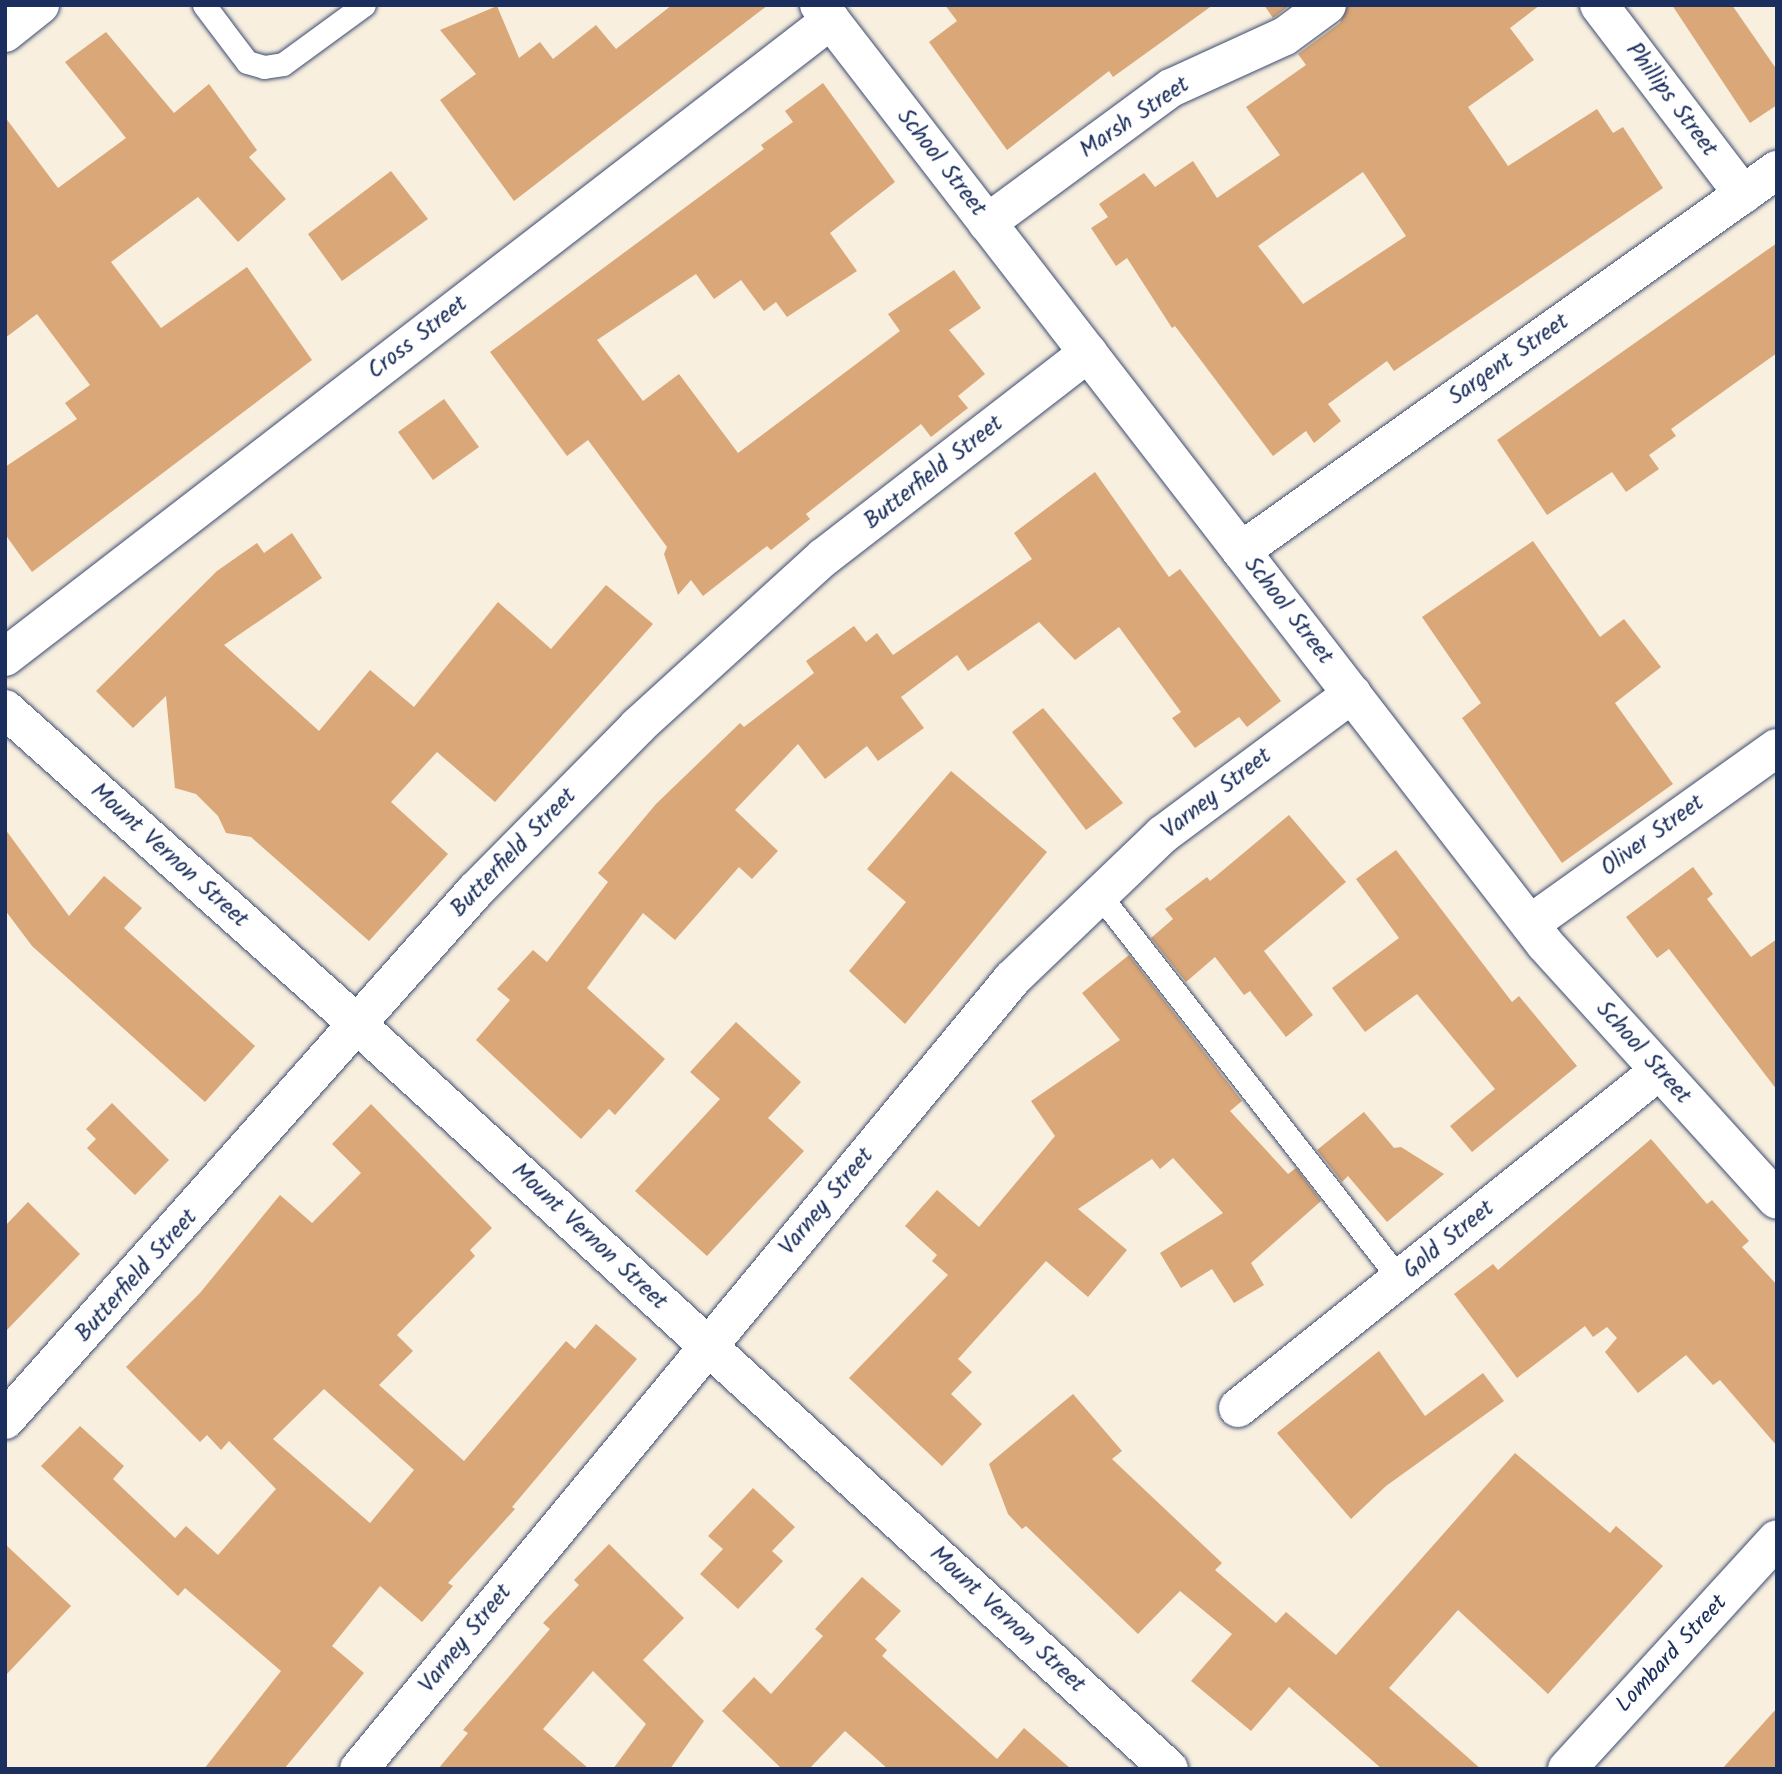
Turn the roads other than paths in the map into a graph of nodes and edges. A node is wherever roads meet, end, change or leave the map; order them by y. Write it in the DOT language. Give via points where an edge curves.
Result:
graph roads {
  1 [pos="40,5"];
  2 [pos="204,5"];
  3 [pos="364,5"];
  4 [pos="1327,5"];
  5 [pos="1598,5"];
  6 [pos="825,13"];
  7 [pos="5,33"];
  8 [pos="1777,170"];
  9 [pos="1743,194"];
  10 [pos="987,223"];
  11 [pos="1088,353"];
  12 [pos="1241,551"];
  13 [pos="5,657"];
  14 [pos="1352,694"];
  15 [pos="5,709"];
  16 [pos="1777,748"];
  17 [pos="1098,893"];
  18 [pos="1530,924"];
  19 [pos="359,1026"];
  20 [pos="1659,1071"];
  21 [pos="1777,1200"];
  22 [pos="1400,1279"];
  23 [pos="708,1345"];
  24 [pos="1238,1408"];
  25 [pos="5,1420"];
  26 [pos="1777,1539"];
  27 [pos="359,1769"];
  28 [pos="1169,1769"];
  29 [pos="1567,1769"];
  1 -- 7 [label="street"];
  2 -- 3 [label="lane" via="247,62 264,67 283,64"];
  4 -- 10 [label="street, Marsh Street" via="1285,36 1171,88"];
  5 -- 9 [label="street, Phillips Street"];
  6 -- 10 [label="street, School Street"];
  6 -- 13 [label="street, Cross Street"];
  8 -- 9 [label="street, Sargent Street"];
  9 -- 12 [label="street, Sargent Street"];
  10 -- 11 [label="street, School Street"];
  11 -- 12 [label="street, School Street"];
  11 -- 19 [label="street, Butterfield Street" via="824,557 729,641 475,891"];
  12 -- 14 [label="street, School Street"];
  14 -- 17 [label="street, Varney Street" via="1231,780"];
  14 -- 18 [label="street, School Street"];
  15 -- 19 [label="street, Mount Vernon Street"];
  16 -- 18 [label="street, Oliver Street"];
  17 -- 22 [label="lane"];
  17 -- 23 [label="street, Varney Street" via="1012,979"];
  18 -- 20 [label="street, School Street"];
  19 -- 23 [label="street, Mount Vernon Street"];
  19 -- 25 [label="street, Butterfield Street"];
  20 -- 21 [label="street, School Street"];
  20 -- 22 [label="street, Gold Street"];
  22 -- 24 [label="street, Gold Street"];
  23 -- 27 [label="street, Varney Street"];
  23 -- 28 [label="street, Mount Vernon Street"];
  26 -- 29 [label="street, Lombard Street"];
}
